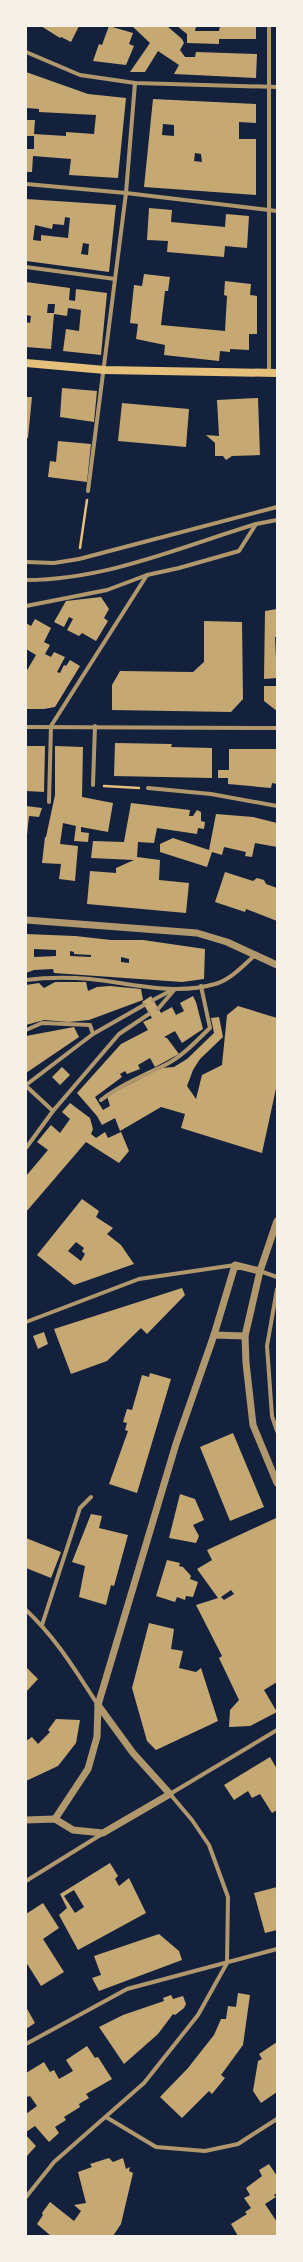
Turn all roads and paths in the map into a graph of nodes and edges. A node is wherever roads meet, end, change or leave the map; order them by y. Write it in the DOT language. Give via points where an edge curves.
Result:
graph roads {
  1 [pos="269,26"];
  2 [pos="26,52"];
  3 [pos="135,83"];
  4 [pos="268,87"];
  5 [pos="277,87"];
  6 [pos="26,184"];
  7 [pos="126,192"];
  8 [pos="270,211"];
  9 [pos="277,211"];
  10 [pos="26,267"];
  11 [pos="115,279"];
  12 [pos="26,363"];
  13 [pos="105,370"];
  14 [pos="273,373"];
  15 [pos="88,491"];
  16 [pos="277,507"];
  17 [pos="277,520"];
  18 [pos="256,524"];
  19 [pos="79,559"];
  20 [pos="26,562"];
  21 [pos="147,575"];
  22 [pos="26,580"];
  23 [pos="26,606"];
  24 [pos="51,726"];
  25 [pos="95,726"];
  26 [pos="26,727"];
  27 [pos="277,728"];
  28 [pos="93,785"];
  29 [pos="148,788"];
  30 [pos="49,802"];
  31 [pos="277,806"];
  32 [pos="26,920"];
  33 [pos="254,956"];
  34 [pos="277,965"];
  35 [pos="26,980"];
  36 [pos="201,986"];
  37 [pos="175,989"];
  38 [pos="153,1000"];
  39 [pos="144,1005"];
  40 [pos="158,1009"];
  41 [pos="149,1014"];
  42 [pos="26,1030"];
  43 [pos="93,1034"];
  44 [pos="26,1086"];
  45 [pos="100,1100"];
  46 [pos="53,1111"];
  47 [pos="26,1148"];
  48 [pos="277,1221"];
  49 [pos="234,1265"];
  50 [pos="260,1271"];
  51 [pos="277,1277"];
  52 [pos="277,1289"];
  53 [pos="276,1300"];
  54 [pos="26,1322"];
  55 [pos="214,1334"];
  56 [pos="245,1336"];
  57 [pos="277,1431"];
  58 [pos="277,1483"];
  59 [pos="91,1497"];
  60 [pos="26,1610"];
  61 [pos="42,1625"];
  62 [pos="98,1705"];
  63 [pos="277,1730"];
  64 [pos="170,1794"];
  65 [pos="55,1819"];
  66 [pos="26,1820"];
  67 [pos="103,1833"];
  68 [pos="26,1881"];
  69 [pos="277,1949"];
  70 [pos="227,1963"];
  71 [pos="26,2044"];
  72 [pos="106,2117"];
  73 [pos="277,2119"];
  74 [pos="26,2197"];
  1 -- 4 [label="street"];
  2 -- 3 [label="street" via="80,75"];
  3 -- 4 [label="street"];
  3 -- 7 [label="street"];
  4 -- 5 [label="street"];
  4 -- 8 [label="street"];
  6 -- 7 [label="street"];
  7 -- 8 [label="street"];
  7 -- 11 [label="street"];
  8 -- 9 [label="street"];
  8 -- 14 [label="street"];
  10 -- 11 [label="street"];
  11 -- 13 [label="street"];
  12 -- 13 [label="main road"];
  13 -- 14 [label="main road"];
  13 -- 15 [label="street"];
  15 -- 19 [label="path"];
  16 -- 19 [label="street"];
  17 -- 18 [label="street"];
  18 -- 21 [label="street" via="239,551"];
  18 -- 22 [label="street" via="110,571 47,580"];
  19 -- 20 [label="street" via="54,563"];
  21 -- 23 [label="street" via="107,590"];
  21 -- 24 [label="street"];
  24 -- 25 [label="street"];
  24 -- 26 [label="street"];
  24 -- 30 [label="street"];
  25 -- 27 [label="street"];
  25 -- 28 [label="street"];
  28 -- 29 [label="path"];
  29 -- 31 [label="street" via="211,794"];
  32 -- 33 [label="street" via="197,933 227,942"];
  33 -- 34 [label="street"];
  33 -- 36 [label="street" via="236,972 215,984"];
  35 -- 37 [label="street" via="50,977 89,979"];
  36 -- 37 [label="street"];
  36 -- 45 [label="street" via="210,1028 166,1065 119,1086"];
  37 -- 38 [label="street"];
  37 -- 40 [label="street"];
  39 -- 43 [label="street"];
  41 -- 46 [label="street" via="119,1034"];
  42 -- 43 [label="street" via="42,1023 90,1025"];
  43 -- 44 [label="street"];
  44 -- 46 [label="street"];
  46 -- 47 [label="street"];
  48 -- 50 [label="street"];
  49 -- 50 [label="street"];
  49 -- 54 [label="street" via="139,1279"];
  49 -- 55 [label="street"];
  50 -- 51 [label="street"];
  50 -- 56 [label="street"];
  52 -- 53 [label="street"];
  53 -- 57 [label="street" via="267,1346 272,1416"];
  55 -- 56 [label="street"];
  55 -- 62 [label="street" via="176,1444"];
  56 -- 58 [label="street" via="253,1425"];
  59 -- 61 [label="street" via="80,1508"];
  60 -- 61 [label="street"];
  61 -- 62 [label="street" via="67,1655"];
  62 -- 64 [label="street" via="133,1752"];
  62 -- 65 [label="street" via="97,1737 88,1769"];
  63 -- 64 [label="street"];
  64 -- 67 [label="street"];
  64 -- 70 [label="street" via="192,1820 208,1845 228,1897"];
  65 -- 66 [label="street"];
  65 -- 67 [label="street" via="73,1830"];
  67 -- 68 [label="street"];
  69 -- 70 [label="street"];
  70 -- 71 [label="street" via="128,1989"];
  70 -- 72 [label="street" via="198,2015 144,2083"];
  72 -- 73 [label="street" via="156,2147 206,2151 238,2144"];
  72 -- 74 [label="street" via="54,2162"];
}
